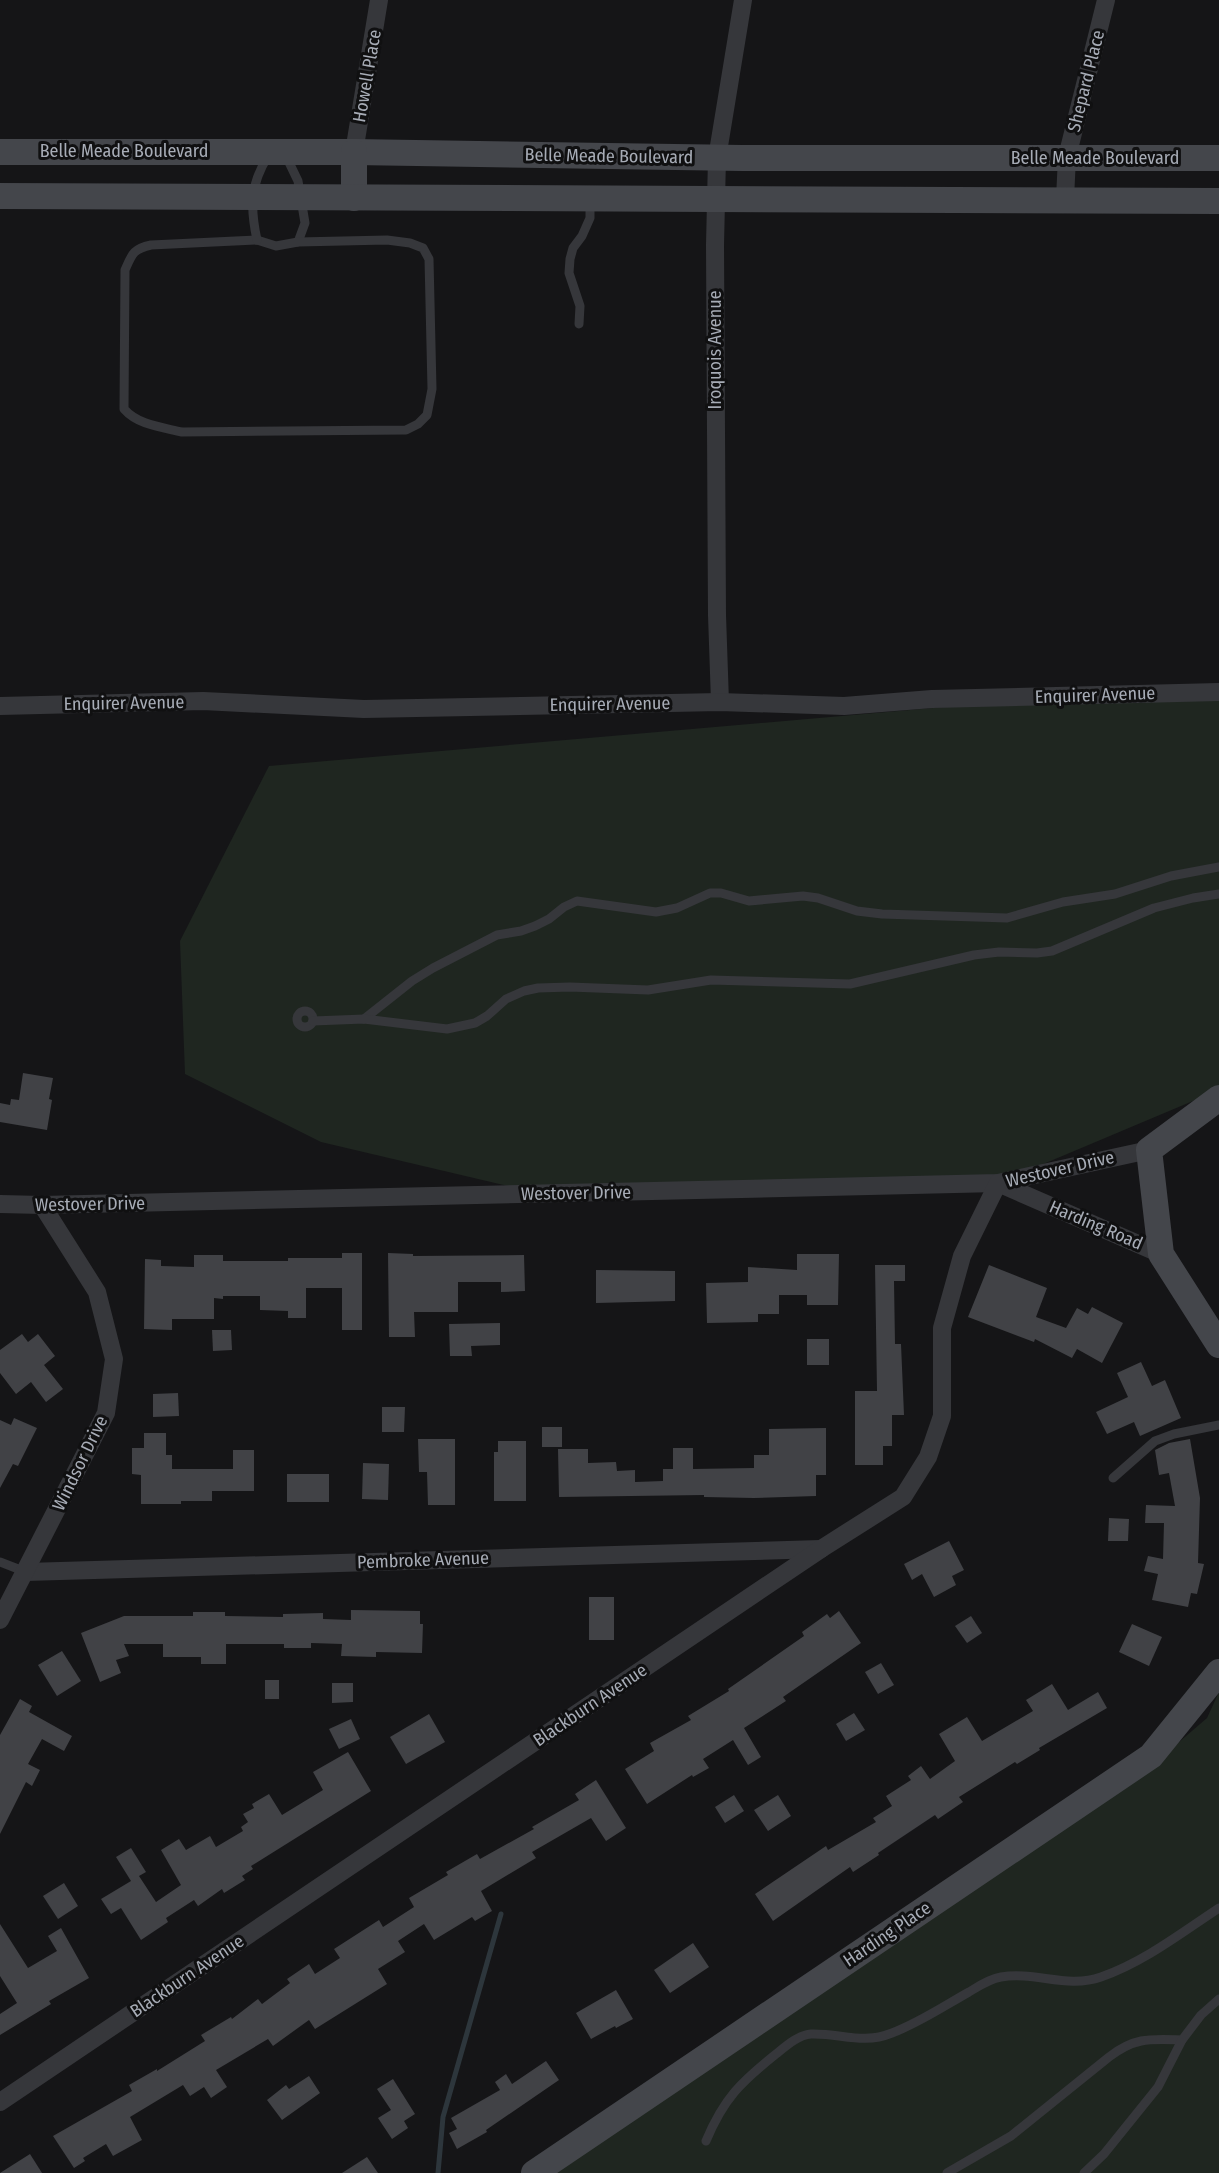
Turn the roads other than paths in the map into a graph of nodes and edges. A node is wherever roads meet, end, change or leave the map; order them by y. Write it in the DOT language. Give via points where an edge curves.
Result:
graph roads {
  1 [pos="379,0"];
  2 [pos="743,0"];
  3 [pos="1107,0"];
  4 [pos="0,152"];
  5 [pos="277,152"];
  6 [pos="354,152"];
  7 [pos="1067,157"];
  8 [pos="717,158"];
  9 [pos="1219,158"];
  10 [pos="0,196"];
  11 [pos="253,198"];
  12 [pos="301,198"];
  13 [pos="354,198"];
  14 [pos="1065,199"];
  15 [pos="590,200"];
  16 [pos="716,200"];
  17 [pos="1219,201"];
  18 [pos="257,240"];
  19 [pos="298,242"];
  20 [pos="579,324"];
  21 [pos="1219,692"];
  22 [pos="720,702"];
  23 [pos="0,706"];
  24 [pos="1219,867"];
  25 [pos="1219,894"];
  26 [pos="364,1019"];
  27 [pos="313,1021"];
  28 [pos="1219,1098"];
  29 [pos="1149,1149"];
  30 [pos="998,1183"];
  31 [pos="0,1204"];
  32 [pos="42,1205"];
  33 [pos="1161,1254"];
  34 [pos="1219,1345"];
  35 [pos="1219,1425"];
  36 [pos="1113,1478"];
  37 [pos="821,1549"];
  38 [pos="0,1562"];
  39 [pos="26,1572"];
  40 [pos="0,1620"];
  41 [pos="1219,1672"];
  42 [pos="1219,1908"];
  43 [pos="1219,1999"];
  44 [pos="1182,2040"];
  45 [pos="0,2102"];
  46 [pos="706,2141"];
  47 [pos="534,2173"];
  48 [pos="947,2173"];
  49 [pos="1084,2173"];
  1 -- 6 [label="street, Howell Place"];
  2 -- 8 [label="street, Iroquois Avenue"];
  3 -- 7 [label="street, Shepard Place"];
  4 -- 5 [label="main road, Belle Meade Boulevard"];
  5 -- 6 [label="main road, Belle Meade Boulevard"];
  5 -- 11 [label="lane" via="255,181"];
  5 -- 12 [label="lane" via="298,181"];
  6 -- 8 [label="main road, Belle Meade Boulevard"];
  6 -- 13 [label="main road"];
  7 -- 8 [label="main road, Belle Meade Boulevard"];
  7 -- 9 [label="main road, Belle Meade Boulevard"];
  7 -- 14 [label="street, Shepard Place"];
  8 -- 16 [label="street, Iroquois Avenue"];
  10 -- 11 [label="main road"];
  11 -- 12 [label="main road"];
  11 -- 18 [label="lane"];
  12 -- 13 [label="main road"];
  12 -- 19 [label="lane" via="305,223"];
  13 -- 15 [label="main road"];
  14 -- 16 [label="main road"];
  14 -- 17 [label="main road"];
  15 -- 16 [label="main road"];
  15 -- 20 [label="lane" via="590,218 570,258 569,273 580,306"];
  16 -- 22 [label="street, Iroquois Avenue"];
  18 -- 19 [label="lane" via="276,246"];
  18 -- 19 [label="lane" via="151,244 133,252 125,270 124,409 131,418 182,432 406,430 427,415 432,389 429,259 423,248 387,240"];
  21 -- 22 [label="street, Enquirer Avenue" via="932,699 844,706"];
  22 -- 23 [label="street, Enquirer Avenue" via="364,709 203,701"];
  24 -- 26 [label="lane" via="1006,918 882,914 803,896 749,901 710,893 677,908 656,912 577,901 535,926 497,935 433,968"];
  25 -- 26 [label="lane" via="1154,908 1052,951 974,955 857,983 711,980 648,990 545,987 518,993 481,1020 461,1027 441,1029"];
  26 -- 27 [label="lane"];
  28 -- 29 [label="main road"];
  29 -- 30 [label="street, Westover Drive"];
  29 -- 33 [label="main road"];
  30 -- 32 [label="street, Westover Drive"];
  30 -- 33 [label="street, Harding Road"];
  30 -- 37 [label="street, Blackburn Avenue" via="962,1256 942,1328 942,1416 928,1457 903,1497"];
  31 -- 32 [label="street, Westover Drive"];
  32 -- 39 [label="street, Windsor Drive" via="97,1292 114,1359 105,1413"];
  33 -- 34 [label="main road"];
  35 -- 36 [label="lane" via="1155,1441"];
  37 -- 39 [label="street, Pembroke Avenue"];
  37 -- 45 [label="street, Blackburn Avenue"];
  38 -- 39 [label="lane"];
  39 -- 40 [label="street, Windsor Drive"];
  41 -- 47 [label="main road, Harding Place" via="1151,1756"];
  42 -- 46 [label="lane" via="1152,1953 1100,1978 1069,1982 997,1978 883,2037 864,2040 809,2034 797,2038 737,2087"];
  43 -- 44 [label="lane"];
  44 -- 48 [label="lane" via="1138,2040 1124,2047 1011,2136"];
  44 -- 49 [label="lane" via="1158,2088"];
}
